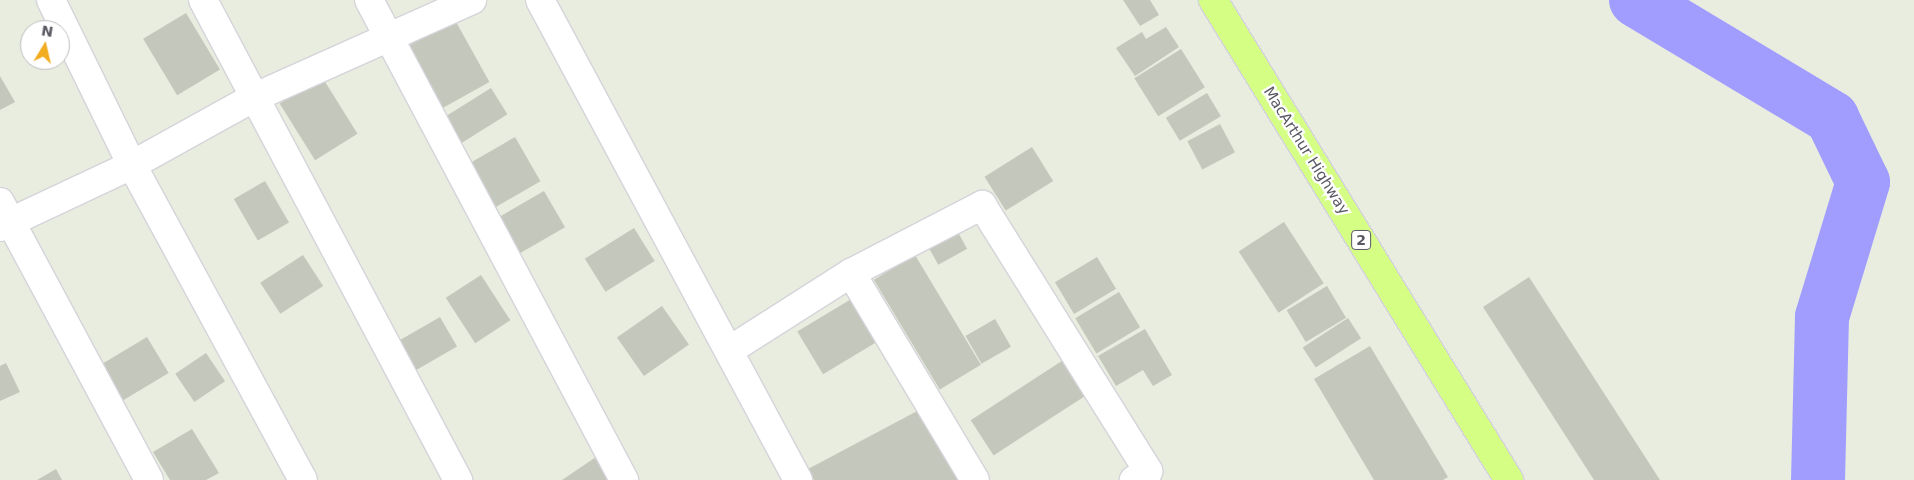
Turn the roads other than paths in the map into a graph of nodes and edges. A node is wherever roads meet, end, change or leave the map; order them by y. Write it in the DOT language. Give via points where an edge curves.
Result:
graph roads {
  1 [pos="51,0"];
  2 [pos="203,0"];
  3 [pos="369,0"];
  4 [pos="472,0"];
  5 [pos="540,0"];
  6 [pos="1213,0"];
  7 [pos="386,35"];
  8 [pos="253,98"];
  9 [pos="132,165"];
  10 [pos="3,217"];
  11 [pos="851,273"];
  12 [pos="730,350"];
  13 [pos="149,480"];
  14 [pos="303,480"];
  15 [pos="458,480"];
  16 [pos="624,480"];
  17 [pos="798,480"];
  18 [pos="975,480"];
  19 [pos="1134,480"];
  20 [pos="1509,480"];
  1 -- 9 [label="street"];
  2 -- 8 [label="street"];
  3 -- 7 [label="street"];
  4 -- 7 [label="street"];
  5 -- 12 [label="street"];
  6 -- 20 [label="highway, MacArthur Highway / 2"];
  7 -- 8 [label="street"];
  7 -- 16 [label="street"];
  8 -- 9 [label="street"];
  8 -- 15 [label="street"];
  9 -- 10 [label="street"];
  9 -- 14 [label="street"];
  10 -- 13 [label="street"];
  11 -- 12 [label="street"];
  11 -- 18 [label="street"];
  11 -- 19 [label="street" via="982,206 1148,471"];
  12 -- 17 [label="street"];
}
